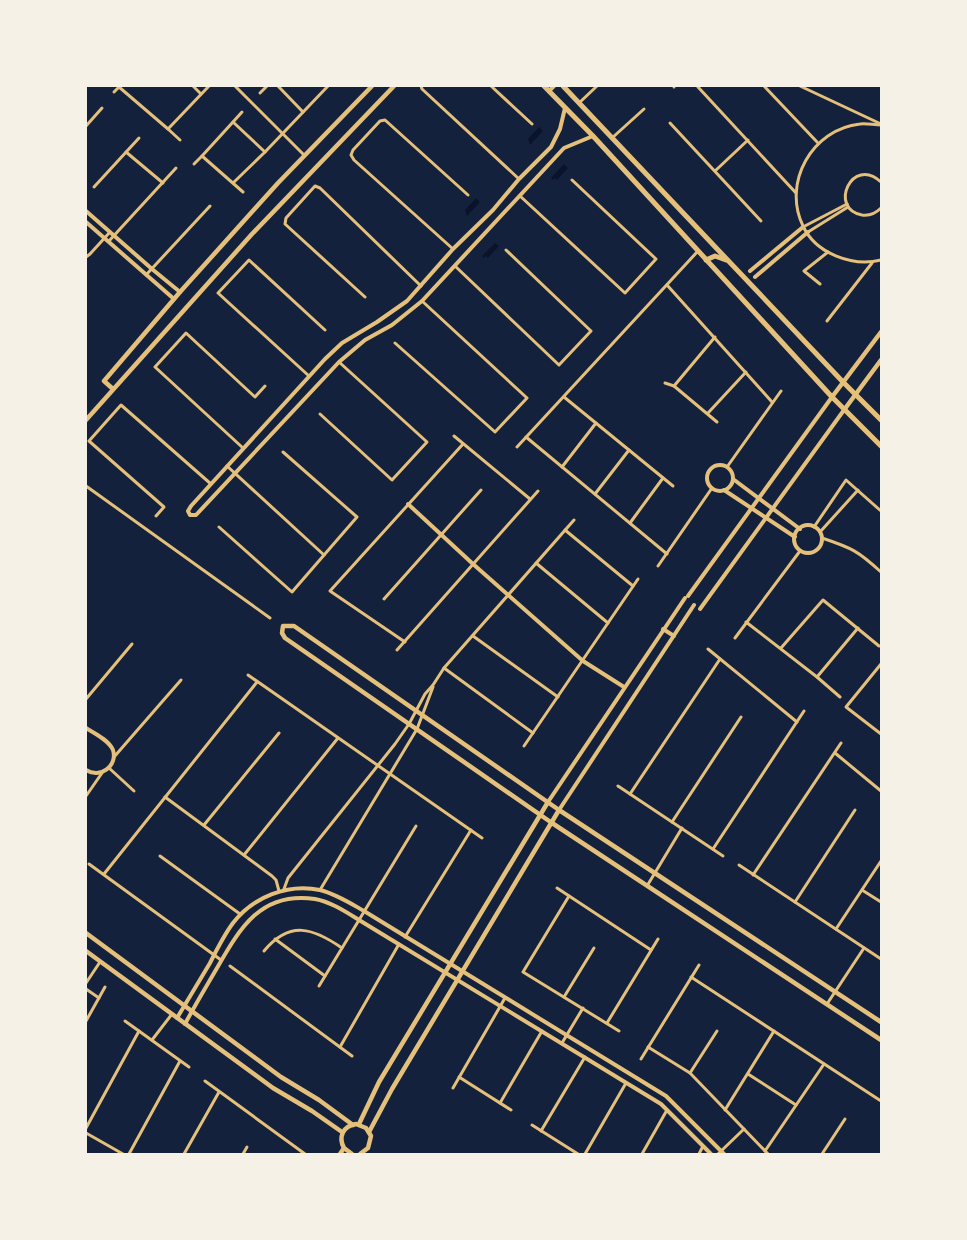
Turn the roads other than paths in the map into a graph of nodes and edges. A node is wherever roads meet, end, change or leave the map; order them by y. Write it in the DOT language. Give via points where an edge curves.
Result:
graph roads {
  1 [pos="192,86"];
  2 [pos="208,86"];
  3 [pos="235,86"];
  4 [pos="266,86"];
  5 [pos="278,86"];
  6 [pos="328,86"];
  7 [pos="372,86"];
  8 [pos="394,86"];
  9 [pos="421,86"];
  10 [pos="491,86"];
  11 [pos="544,86"];
  12 [pos="554,86"];
  13 [pos="564,86"];
  14 [pos="597,86"];
  15 [pos="764,86"];
  16 [pos="800,86"];
  17 [pos="119,87"];
  18 [pos="698,87"];
  19 [pos="549,91"];
  20 [pos="114,92"];
  21 [pos="260,93"];
  22 [pos="201,94"];
  23 [pos="579,103"];
  24 [pos="102,108"];
  25 [pos="565,108"];
  26 [pos="644,109"];
  27 [pos="242,112"];
  28 [pos="303,112"];
  29 [pos="233,122"];
  30 [pos="87,123"];
  31 [pos="670,123"];
  32 [pos="532,124"];
  33 [pos="881,125"];
  34 [pos="168,129"];
  35 [pos="283,134"];
  36 [pos="593,136"];
  37 [pos="139,138"];
  38 [pos="612,138"];
  39 [pos="180,140"];
  40 [pos="748,140"];
  41 [pos="818,143"];
  42 [pos="551,147"];
  43 [pos="126,152"];
  44 [pos="265,152"];
  45 [pos="558,154"];
  46 [pos="202,156"];
  47 [pos="304,156"];
  48 [pos="194,164"];
  49 [pos="176,168"];
  50 [pos="715,171"];
  51 [pos="519,179"];
  52 [pos="572,180"];
  53 [pos="881,182"];
  54 [pos="163,183"];
  55 [pos="233,183"];
  56 [pos="94,187"];
  57 [pos="243,192"];
  58 [pos="796,193"];
  59 [pos="468,195"];
  60 [pos="520,196"];
  61 [pos="848,205"];
  62 [pos="210,206"];
  63 [pos="881,208"];
  64 [pos="493,210"];
  65 [pos="86,211"];
  66 [pos="500,216"];
  67 [pos="761,221"];
  68 [pos="86,222"];
  69 [pos="803,227"];
  70 [pos="808,232"];
  71 [pos="112,233"];
  72 [pos="107,239"];
  73 [pos="453,249"];
  74 [pos="506,250"];
  75 [pos="698,251"];
  76 [pos="828,252"];
  77 [pos="86,257"];
  78 [pos="706,260"];
  79 [pos="881,260"];
  80 [pos="728,262"];
  81 [pos="872,263"];
  82 [pos="455,266"];
  83 [pos="152,269"];
  84 [pos="750,271"];
  85 [pos="433,274"];
  86 [pos="146,275"];
  87 [pos="743,277"];
  88 [pos="755,277"];
  89 [pos="441,281"];
  90 [pos="748,282"];
  91 [pos="820,284"];
  92 [pos="667,285"];
  93 [pos="421,286"];
  94 [pos="180,292"];
  95 [pos="365,297"];
  96 [pos="174,299"];
  97 [pos="422,301"];
  98 [pos="827,320"];
  99 [pos="325,330"];
  100 [pos="360,331"];
  101 [pos="881,332"];
  102 [pos="715,337"];
  103 [pos="365,340"];
  104 [pos="395,343"];
  105 [pos="881,360"];
  106 [pos="339,362"];
  107 [pos="746,372"];
  108 [pos="309,376"];
  109 [pos="843,382"];
  110 [pos="665,383"];
  111 [pos="265,386"];
  112 [pos="674,386"];
  113 [pos="113,389"];
  114 [pos="781,390"];
  115 [pos="855,394"];
  116 [pos="564,397"];
  117 [pos="832,397"];
  118 [pos="290,398"];
  119 [pos="772,402"];
  120 [pos="298,405"];
  121 [pos="844,410"];
  122 [pos="708,413"];
  123 [pos="320,414"];
  124 [pos="86,420"];
  125 [pos="881,420"];
  126 [pos="717,422"];
  127 [pos="596,423"];
  128 [pos="454,436"];
  129 [pos="526,437"];
  130 [pos="463,444"];
  131 [pos="881,446"];
  132 [pos="517,447"];
  133 [pos="243,448"];
  134 [pos="629,450"];
  135 [pos="283,452"];
  136 [pos="227,466"];
  137 [pos="562,467"];
  138 [pos="727,467"];
  139 [pos="235,473"];
  140 [pos="663,478"];
  141 [pos="733,479"];
  142 [pos="210,484"];
  143 [pos="86,486"];
  144 [pos="673,486"];
  145 [pos="712,488"];
  146 [pos="481,490"];
  147 [pos="724,490"];
  148 [pos="858,490"];
  149 [pos="538,491"];
  150 [pos="595,494"];
  151 [pos="759,498"];
  152 [pos="530,499"];
  153 [pos="408,504"];
  154 [pos="752,508"];
  155 [pos="773,508"];
  156 [pos="881,511"];
  157 [pos="156,516"];
  158 [pos="766,518"];
  159 [pos="574,520"];
  160 [pos="630,523"];
  161 [pos="218,527"];
  162 [pos="814,527"];
  163 [pos="800,528"];
  164 [pos="565,530"];
  165 [pos="820,532"];
  166 [pos="440,534"];
  167 [pos="795,537"];
  168 [pos="822,538"];
  169 [pos="800,551"];
  170 [pos="667,554"];
  171 [pos="324,555"];
  172 [pos="536,563"];
  173 [pos="473,564"];
  174 [pos="658,566"];
  175 [pos="881,572"];
  176 [pos="638,579"];
  177 [pos="633,586"];
  178 [pos="508,595"];
  179 [pos="384,599"];
  180 [pos="694,605"];
  181 [pos="700,609"];
  182 [pos="270,618"];
  183 [pos="746,622"];
  184 [pos="608,623"];
  185 [pos="858,628"];
  186 [pos="663,629"];
  187 [pos="473,636"];
  188 [pos="674,636"];
  189 [pos="735,638"];
  190 [pos="405,642"];
  191 [pos="132,644"];
  192 [pos="879,646"];
  193 [pos="780,648"];
  194 [pos="708,649"];
  195 [pos="397,650"];
  196 [pos="720,659"];
  197 [pos="583,661"];
  198 [pos="881,664"];
  199 [pos="444,668"];
  200 [pos="248,675"];
  201 [pos="817,677"];
  202 [pos="181,680"];
  203 [pos="257,682"];
  204 [pos="433,685"];
  205 [pos="624,688"];
  206 [pos="558,697"];
  207 [pos="840,697"];
  208 [pos="86,699"];
  209 [pos="416,711"];
  210 [pos="804,711"];
  211 [pos="422,716"];
  212 [pos="741,717"];
  213 [pos="797,722"];
  214 [pos="409,724"];
  215 [pos="86,728"];
  216 [pos="417,729"];
  217 [pos="280,733"];
  218 [pos="534,733"];
  219 [pos="881,734"];
  220 [pos="338,738"];
  221 [pos="842,744"];
  222 [pos="524,746"];
  223 [pos="835,754"];
  224 [pos="114,757"];
  225 [pos="378,766"];
  226 [pos="109,768"];
  227 [pos="86,770"];
  228 [pos="102,773"];
  229 [pos="390,774"];
  230 [pos="618,786"];
  231 [pos="134,791"];
  232 [pos="881,791"];
  233 [pos="630,794"];
  234 [pos="86,796"];
  235 [pos="165,797"];
  236 [pos="548,802"];
  237 [pos="560,810"];
  238 [pos="855,810"];
  239 [pos="541,815"];
  240 [pos="672,822"];
  241 [pos="552,823"];
  242 [pos="204,825"];
  243 [pos="416,826"];
  244 [pos="682,828"];
  245 [pos="471,830"];
  246 [pos="482,838"];
  247 [pos="713,849"];
  248 [pos="244,855"];
  249 [pos="160,856"];
  250 [pos="723,856"];
  251 [pos="881,862"];
  252 [pos="89,864"];
  253 [pos="739,865"];
  254 [pos="654,872"];
  255 [pos="104,874"];
  256 [pos="753,875"];
  257 [pos="647,886"];
  258 [pos="557,888"];
  259 [pos="281,890"];
  260 [pos="320,890"];
  261 [pos="862,890"];
  262 [pos="569,896"];
  263 [pos="795,902"];
  264 [pos="881,902"];
  265 [pos="364,912"];
  266 [pos="240,914"];
  267 [pos="359,920"];
  268 [pos="836,929"];
  269 [pos="86,933"];
  270 [pos="405,936"];
  271 [pos="658,938"];
  272 [pos="275,939"];
  273 [pos="399,944"];
  274 [pos="342,948"];
  275 [pos="594,948"];
  276 [pos="864,948"];
  277 [pos="651,950"];
  278 [pos="86,951"];
  279 [pos="264,951"];
  280 [pos="214,955"];
  281 [pos="881,959"];
  282 [pos="221,960"];
  283 [pos="100,962"];
  284 [pos="450,964"];
  285 [pos="699,964"];
  286 [pos="230,966"];
  287 [pos="462,971"];
  288 [pos="445,972"];
  289 [pos="325,976"];
  290 [pos="691,977"];
  291 [pos="457,980"];
  292 [pos="86,983"];
  293 [pos="319,986"];
  294 [pos="105,987"];
  295 [pos="86,989"];
  296 [pos="836,992"];
  297 [pos="564,997"];
  298 [pos="99,998"];
  299 [pos="505,998"];
  300 [pos="827,1004"];
  301 [pos="184,1006"];
  302 [pos="500,1006"];
  303 [pos="583,1008"];
  304 [pos="192,1012"];
  305 [pos="172,1014"];
  306 [pos="177,1018"];
  307 [pos="125,1021"];
  308 [pos="86,1022"];
  309 [pos="881,1022"];
  310 [pos="606,1023"];
  311 [pos="185,1024"];
  312 [pos="139,1031"];
  313 [pos="542,1031"];
  314 [pos="619,1031"];
  315 [pos="717,1031"];
  316 [pos="774,1031"];
  317 [pos="566,1035"];
  318 [pos="152,1040"];
  319 [pos="881,1040"];
  320 [pos="562,1043"];
  321 [pos="340,1047"];
  322 [pos="648,1047"];
  323 [pos="352,1056"];
  324 [pos="585,1058"];
  325 [pos="640,1059"];
  326 [pos="180,1061"];
  327 [pos="824,1064"];
  328 [pos="189,1067"];
  329 [pos="690,1073"];
  330 [pos="748,1074"];
  331 [pos="459,1077"];
  332 [pos="205,1082"];
  333 [pos="626,1083"];
  334 [pos="453,1088"];
  335 [pos="219,1092"];
  336 [pos="881,1102"];
  337 [pos="500,1103"];
  338 [pos="796,1104"];
  339 [pos="511,1110"];
  340 [pos="667,1110"];
  341 [pos="725,1110"];
  342 [pos="845,1119"];
  343 [pos="358,1124"];
  344 [pos="353,1125"];
  345 [pos="532,1125"];
  346 [pos="86,1128"];
  347 [pos="744,1129"];
  348 [pos="541,1130"];
  349 [pos="342,1132"];
  350 [pos="369,1132"];
  351 [pos="86,1134"];
  352 [pos="703,1146"];
  353 [pos="247,1147"];
  354 [pos="344,1148"];
  355 [pos="765,1151"];
  356 [pos="303,1153"];
  357 [pos="367,1153"];
  358 [pos="721,1153"];
  359 [pos="124,1154"];
  360 [pos="129,1154"];
  361 [pos="184,1154"];
  362 [pos="243,1154"];
  363 [pos="340,1154"];
  364 [pos="352,1154"];
  365 [pos="360,1154"];
  366 [pos="578,1154"];
  367 [pos="585,1154"];
  368 [pos="642,1154"];
  369 [pos="699,1154"];
  370 [pos="711,1154"];
  371 [pos="768,1154"];
  372 [pos="822,1154"];
  1 -- 22 [label="street"];
  2 -- 22 [label="street"];
  3 -- 35 [label="street"];
  4 -- 21 [label="street"];
  5 -- 28 [label="street"];
  6 -- 28 [label="street"];
  7 -- 47 [label="main road"];
  8 -- 113 [label="main road" via="252,234"];
  9 -- 51 [label="street"];
  10 -- 32 [label="street"];
  11 -- 19 [label="main road"];
  12 -- 19 [label="street"];
  13 -- 23 [label="main road"];
  14 -- 23 [label="street"];
  15 -- 41 [label="street"];
  16 -- 33 [label="street"];
  17 -- 20 [label="street"];
  17 -- 34 [label="street"];
  18 -- 40 [label="street"];
  19 -- 25 [label="main road"];
  22 -- 34 [label="street"];
  23 -- 38 [label="main road"];
  24 -- 30 [label="street"];
  25 -- 36 [label="main road"];
  25 -- 42 [label="street" via="560,129"];
  26 -- 38 [label="street"];
  27 -- 29 [label="street"];
  28 -- 35 [label="street"];
  29 -- 44 [label="street"];
  29 -- 46 [label="street"];
  31 -- 50 [label="street"];
  33 -- 41 [label="street" via="860,124 837,130"];
  34 -- 39 [label="street"];
  35 -- 44 [label="street"];
  35 -- 47 [label="street"];
  36 -- 45 [label="street" via="570,144"];
  36 -- 75 [label="main road"];
  37 -- 43 [label="street"];
  38 -- 80 [label="main road"];
  40 -- 50 [label="street"];
  40 -- 58 [label="street"];
  41 -- 58 [label="street" via="799,174"];
  42 -- 45 [label="street"];
  42 -- 51 [label="street"];
  43 -- 54 [label="street"];
  43 -- 56 [label="street"];
  44 -- 55 [label="street"];
  45 -- 60 [label="street"];
  46 -- 48 [label="street"];
  46 -- 55 [label="street"];
  47 -- 94 [label="main road"];
  49 -- 54 [label="street"];
  50 -- 67 [label="street"];
  51 -- 64 [label="street"];
  52 -- 60 [label="street" via="656,259 625,293"];
  53 -- 61 [label="street" via="871,175 858,176 845,191"];
  54 -- 71 [label="street"];
  55 -- 57 [label="street"];
  58 -- 69 [label="street"];
  59 -- 73 [label="street" via="385,120 380,122 351,155"];
  60 -- 66 [label="street"];
  61 -- 63 [label="street" via="853,211 865,216 872,215"];
  61 -- 69 [label="street"];
  61 -- 70 [label="street"];
  62 -- 83 [label="street"];
  64 -- 66 [label="street"];
  64 -- 73 [label="street"];
  65 -- 71 [label="street"];
  66 -- 82 [label="street"];
  68 -- 72 [label="street"];
  69 -- 70 [label="street"];
  69 -- 84 [label="street"];
  70 -- 76 [label="street"];
  70 -- 88 [label="street"];
  71 -- 72 [label="street"];
  71 -- 83 [label="street"];
  72 -- 77 [label="street"];
  72 -- 86 [label="street"];
  73 -- 85 [label="street"];
  74 -- 82 [label="street" via="591,331 560,365"];
  75 -- 78 [label="main road"];
  75 -- 92 [label="street"];
  76 -- 81 [label="street" via="842,259"];
  76 -- 91 [label="street" via="804,272"];
  78 -- 80 [label="main road" via="715,256"];
  78 -- 117 [label="main road"];
  79 -- 81 [label="street"];
  80 -- 87 [label="main road"];
  81 -- 98 [label="street"];
  82 -- 89 [label="street"];
  83 -- 86 [label="street"];
  83 -- 94 [label="street"];
  84 -- 87 [label="street"];
  85 -- 89 [label="street"];
  85 -- 93 [label="street"];
  86 -- 96 [label="street"];
  87 -- 90 [label="main road"];
  88 -- 90 [label="street"];
  89 -- 97 [label="street"];
  90 -- 109 [label="main road"];
  92 -- 102 [label="street"];
  92 -- 116 [label="street"];
  93 -- 95 [label="street" via="315,186 286,218 285,224"];
  93 -- 100 [label="street" via="392,313"];
  94 -- 96 [label="main road"];
  96 -- 113 [label="main road" via="104,381"];
  97 -- 103 [label="street" via="392,326"];
  97 -- 104 [label="street" via="526,398 495,432"];
  99 -- 108 [label="street" via="249,260 218,293"];
  100 -- 103 [label="street"];
  100 -- 108 [label="street" via="342,343"];
  101 -- 109 [label="main road"];
  102 -- 107 [label="street"];
  102 -- 112 [label="street"];
  103 -- 106 [label="street"];
  105 -- 115 [label="main road"];
  106 -- 120 [label="street"];
  106 -- 123 [label="street" via="426,442 392,480"];
  107 -- 119 [label="street"];
  107 -- 122 [label="street"];
  108 -- 118 [label="street"];
  109 -- 115 [label="main road"];
  109 -- 117 [label="main road"];
  110 -- 112 [label="street"];
  111 -- 133 [label="street" via="255,397 186,333 155,367"];
  112 -- 122 [label="street"];
  113 -- 124 [label="main road"];
  114 -- 119 [label="street"];
  115 -- 121 [label="main road"];
  115 -- 125 [label="main road"];
  116 -- 127 [label="street"];
  116 -- 129 [label="street"];
  117 -- 121 [label="main road"];
  117 -- 151 [label="street"];
  118 -- 120 [label="street"];
  118 -- 133 [label="street"];
  119 -- 138 [label="street"];
  120 -- 139 [label="street"];
  121 -- 131 [label="main road"];
  121 -- 155 [label="street"];
  122 -- 126 [label="street"];
  127 -- 134 [label="street"];
  127 -- 137 [label="street"];
  128 -- 130 [label="street"];
  129 -- 132 [label="street"];
  129 -- 137 [label="street"];
  130 -- 152 [label="street"];
  130 -- 153 [label="street"];
  133 -- 136 [label="street"];
  134 -- 140 [label="street"];
  134 -- 150 [label="street"];
  135 -- 171 [label="street" via="357,517"];
  136 -- 139 [label="street"];
  136 -- 142 [label="street"];
  137 -- 150 [label="street"];
  138 -- 141 [label="street"];
  138 -- 145 [label="street" via="715,466 708,472 707,481"];
  139 -- 142 [label="street" via="196,515 190,515 188,511 191,506"];
  139 -- 171 [label="street"];
  140 -- 144 [label="street"];
  140 -- 160 [label="street"];
  141 -- 147 [label="street" via="732,484"];
  141 -- 151 [label="street"];
  142 -- 157 [label="street" via="121,404 89,441 164,507"];
  143 -- 182 [label="street"];
  145 -- 147 [label="street"];
  145 -- 170 [label="street"];
  146 -- 166 [label="street"];
  147 -- 154 [label="street"];
  148 -- 156 [label="street"];
  148 -- 162 [label="street" via="846,480"];
  148 -- 165 [label="street"];
  149 -- 152 [label="street"];
  150 -- 160 [label="street"];
  151 -- 154 [label="street"];
  151 -- 155 [label="street"];
  152 -- 173 [label="street"];
  153 -- 166 [label="street"];
  153 -- 190 [label="street" via="330,591"];
  154 -- 158 [label="street"];
  154 -- 186 [label="street"];
  155 -- 158 [label="street"];
  155 -- 163 [label="street"];
  158 -- 167 [label="street"];
  158 -- 181 [label="street"];
  159 -- 164 [label="street"];
  160 -- 170 [label="street"];
  161 -- 171 [label="street" via="292,592"];
  162 -- 163 [label="street"];
  162 -- 165 [label="street"];
  163 -- 167 [label="street"];
  164 -- 172 [label="street"];
  164 -- 177 [label="street"];
  165 -- 168 [label="street"];
  166 -- 173 [label="street"];
  166 -- 179 [label="street"];
  167 -- 169 [label="street" via="795,544"];
  168 -- 169 [label="street" via="820,546 815,551"];
  168 -- 175 [label="street" via="860,552"];
  169 -- 183 [label="street"];
  170 -- 174 [label="street"];
  172 -- 178 [label="street"];
  172 -- 184 [label="street"];
  173 -- 178 [label="street"];
  173 -- 190 [label="street"];
  176 -- 177 [label="street"];
  177 -- 184 [label="street"];
  178 -- 187 [label="street"];
  178 -- 197 [label="street"];
  180 -- 188 [label="street"];
  183 -- 189 [label="street"];
  183 -- 193 [label="street"];
  184 -- 197 [label="street"];
  185 -- 192 [label="street"];
  185 -- 193 [label="street" via="823,600"];
  185 -- 201 [label="street"];
  186 -- 188 [label="street"];
  186 -- 205 [label="street"];
  187 -- 199 [label="street"];
  187 -- 206 [label="street"];
  188 -- 237 [label="street"];
  190 -- 195 [label="street"];
  191 -- 208 [label="street"];
  193 -- 201 [label="street"];
  194 -- 196 [label="street"];
  196 -- 213 [label="street"];
  196 -- 233 [label="street"];
  197 -- 205 [label="street"];
  197 -- 206 [label="street"];
  198 -- 219 [label="street" via="846,707"];
  199 -- 204 [label="street"];
  199 -- 218 [label="street"];
  200 -- 203 [label="street"];
  201 -- 207 [label="street"];
  202 -- 224 [label="street"];
  203 -- 220 [label="street"];
  203 -- 235 [label="street"];
  204 -- 209 [label="street"];
  204 -- 211 [label="street"];
  205 -- 236 [label="street"];
  206 -- 218 [label="street"];
  209 -- 211 [label="main road"];
  209 -- 214 [label="street"];
  209 -- 214 [label="main road" via="294,626 283,626 282,633 285,638"];
  210 -- 213 [label="street"];
  211 -- 216 [label="street"];
  211 -- 236 [label="main road"];
  212 -- 240 [label="street"];
  213 -- 247 [label="street"];
  214 -- 216 [label="main road"];
  214 -- 225 [label="street"];
  215 -- 224 [label="street" via="108,743 113,749"];
  216 -- 229 [label="street"];
  216 -- 239 [label="main road"];
  217 -- 242 [label="street"];
  218 -- 222 [label="street"];
  220 -- 225 [label="street"];
  220 -- 248 [label="street"];
  221 -- 223 [label="street"];
  223 -- 232 [label="street"];
  223 -- 256 [label="street"];
  224 -- 226 [label="street"];
  225 -- 229 [label="street"];
  225 -- 259 [label="street"];
  226 -- 228 [label="street"];
  226 -- 231 [label="street"];
  227 -- 228 [label="street" via="90,773"];
  228 -- 234 [label="street"];
  229 -- 245 [label="street"];
  229 -- 260 [label="street"];
  230 -- 233 [label="street"];
  233 -- 240 [label="street"];
  235 -- 242 [label="street"];
  235 -- 255 [label="street"];
  236 -- 237 [label="main road"];
  236 -- 239 [label="main road"];
  237 -- 241 [label="main road"];
  237 -- 254 [label="main road"];
  238 -- 263 [label="street"];
  239 -- 241 [label="main road"];
  239 -- 284 [label="main road"];
  240 -- 244 [label="street"];
  241 -- 257 [label="main road"];
  241 -- 287 [label="main road"];
  242 -- 248 [label="street"];
  243 -- 265 [label="street"];
  244 -- 247 [label="street"];
  244 -- 254 [label="street"];
  245 -- 246 [label="street"];
  245 -- 270 [label="street"];
  247 -- 250 [label="street"];
  248 -- 259 [label="street" via="272,876"];
  249 -- 266 [label="street"];
  251 -- 261 [label="street"];
  252 -- 255 [label="street"];
  253 -- 256 [label="street"];
  254 -- 257 [label="street"];
  254 -- 296 [label="main road"];
  255 -- 280 [label="street"];
  256 -- 263 [label="street"];
  257 -- 300 [label="main road"];
  258 -- 262 [label="street"];
  259 -- 260 [label="street"];
  259 -- 266 [label="street" via="261,899"];
  260 -- 265 [label="street"];
  261 -- 264 [label="street"];
  261 -- 268 [label="street"];
  262 -- 277 [label="street"];
  262 -- 297 [label="street" via="523,972"];
  263 -- 268 [label="street"];
  265 -- 267 [label="street"];
  265 -- 270 [label="street"];
  266 -- 280 [label="street"];
  267 -- 273 [label="street"];
  267 -- 274 [label="street"];
  267 -- 282 [label="street" via="328,903 316,900 292,899 276,903 247,921"];
  268 -- 276 [label="street"];
  269 -- 301 [label="main road"];
  270 -- 284 [label="street"];
  271 -- 277 [label="street"];
  272 -- 274 [label="street" via="289,932 310,931"];
  272 -- 279 [label="street"];
  272 -- 289 [label="street"];
  273 -- 288 [label="street"];
  273 -- 321 [label="street"];
  274 -- 289 [label="street"];
  275 -- 297 [label="street"];
  276 -- 281 [label="street"];
  276 -- 296 [label="street"];
  277 -- 310 [label="street"];
  278 -- 283 [label="main road"];
  280 -- 282 [label="street"];
  280 -- 301 [label="street"];
  282 -- 304 [label="street"];
  283 -- 292 [label="street"];
  283 -- 305 [label="main road"];
  284 -- 287 [label="street"];
  284 -- 288 [label="main road"];
  285 -- 290 [label="street"];
  286 -- 321 [label="street"];
  287 -- 291 [label="main road"];
  287 -- 299 [label="street"];
  288 -- 291 [label="street"];
  288 -- 343 [label="main road" via="379,1082"];
  289 -- 293 [label="street"];
  290 -- 316 [label="street"];
  290 -- 322 [label="street"];
  291 -- 302 [label="street"];
  291 -- 350 [label="main road"];
  294 -- 298 [label="street"];
  295 -- 298 [label="street"];
  296 -- 300 [label="street"];
  296 -- 309 [label="main road"];
  297 -- 303 [label="street"];
  298 -- 308 [label="street"];
  299 -- 302 [label="street"];
  299 -- 317 [label="street"];
  300 -- 319 [label="main road"];
  301 -- 304 [label="main road"];
  301 -- 306 [label="street"];
  302 -- 313 [label="street"];
  302 -- 331 [label="street"];
  303 -- 310 [label="street"];
  303 -- 317 [label="street"];
  304 -- 311 [label="street"];
  304 -- 344 [label="main road" via="281,1077"];
  305 -- 306 [label="main road"];
  305 -- 318 [label="street"];
  306 -- 311 [label="main road"];
  307 -- 312 [label="street"];
  310 -- 314 [label="street"];
  311 -- 349 [label="main road" via="273,1088"];
  312 -- 318 [label="street"];
  312 -- 346 [label="street"];
  313 -- 320 [label="street"];
  313 -- 337 [label="street"];
  315 -- 329 [label="street"];
  316 -- 327 [label="street"];
  316 -- 330 [label="street"];
  317 -- 320 [label="street"];
  317 -- 358 [label="street" via="666,1096"];
  318 -- 326 [label="street"];
  320 -- 324 [label="street"];
  321 -- 323 [label="street"];
  322 -- 325 [label="street"];
  322 -- 329 [label="street"];
  324 -- 333 [label="street"];
  324 -- 348 [label="street"];
  326 -- 328 [label="street"];
  326 -- 360 [label="street"];
  327 -- 336 [label="street"];
  327 -- 338 [label="street"];
  329 -- 341 [label="street"];
  330 -- 338 [label="street"];
  330 -- 341 [label="street"];
  331 -- 334 [label="street"];
  331 -- 337 [label="street"];
  332 -- 335 [label="street"];
  333 -- 340 [label="street"];
  333 -- 367 [label="street"];
  335 -- 356 [label="street"];
  335 -- 361 [label="street"];
  337 -- 339 [label="street"];
  338 -- 355 [label="street"];
  340 -- 352 [label="street"];
  340 -- 368 [label="street"];
  341 -- 347 [label="street"];
  342 -- 372 [label="street"];
  343 -- 344 [label="main road"];
  343 -- 350 [label="main road"];
  344 -- 349 [label="main road"];
  345 -- 348 [label="street"];
  347 -- 355 [label="street"];
  347 -- 358 [label="street"];
  348 -- 366 [label="street"];
  349 -- 354 [label="main road"];
  350 -- 357 [label="main road" via="371,1141"];
  351 -- 359 [label="street"];
  352 -- 369 [label="street"];
  352 -- 370 [label="street"];
  353 -- 362 [label="street"];
  354 -- 363 [label="main road"];
  354 -- 364 [label="main road"];
  355 -- 371 [label="street"];
  357 -- 365 [label="main road"];
}
